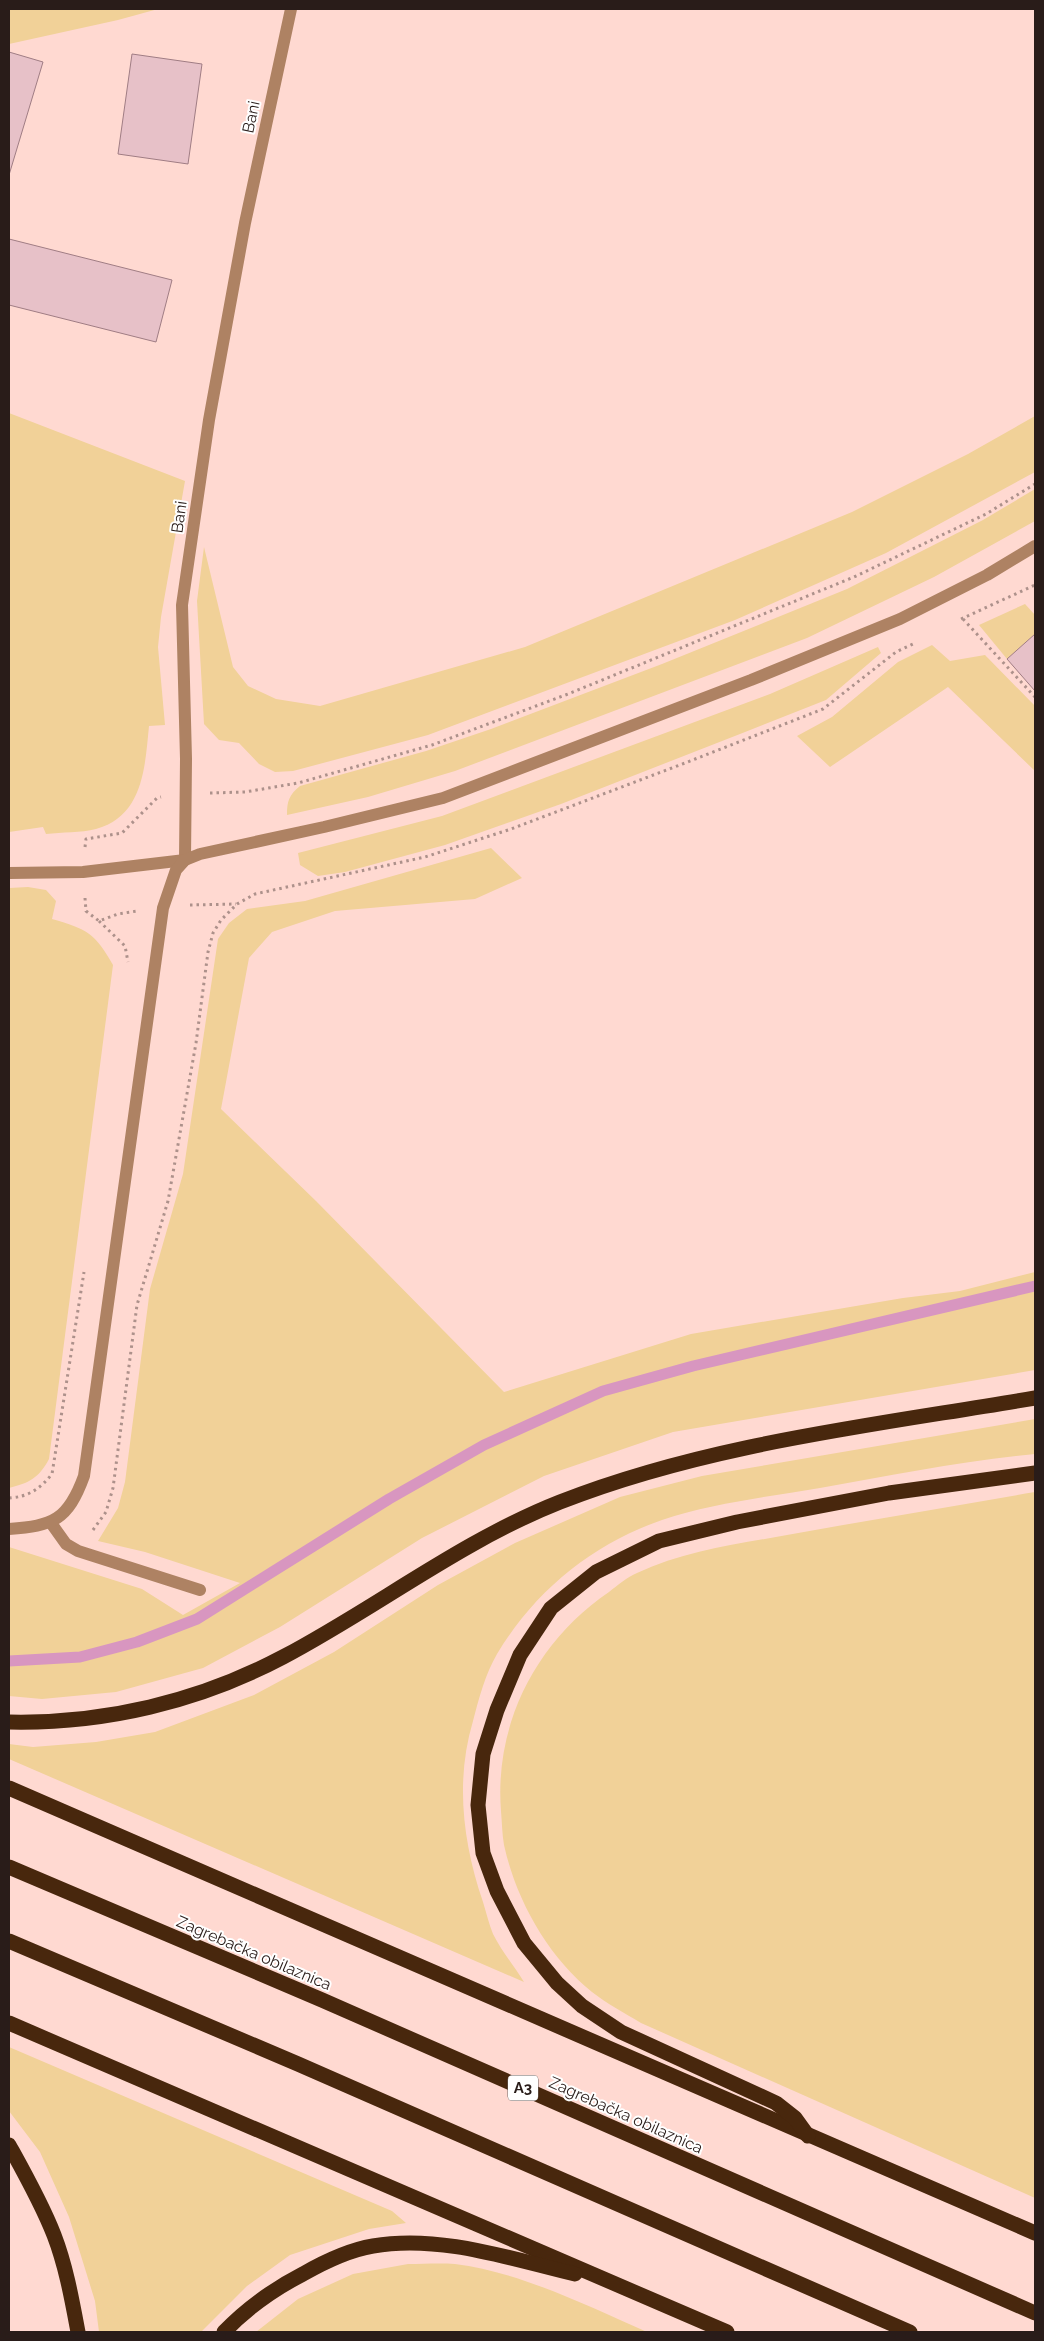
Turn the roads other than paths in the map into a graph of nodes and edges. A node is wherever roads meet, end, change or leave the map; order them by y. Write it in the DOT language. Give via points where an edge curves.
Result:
graph roads {
  1 [pos="291,9"];
  2 [pos="1035,546"];
  3 [pos="185,860"];
  4 [pos="9,873"];
  5 [pos="1035,1398"];
  6 [pos="1035,1473"];
  7 [pos="50,1523"];
  8 [pos="9,1529"];
  9 [pos="200,1590"];
  10 [pos="9,1722"];
  11 [pos="9,1788"];
  12 [pos="9,1867"];
  13 [pos="9,1941"];
  14 [pos="9,2023"];
  15 [pos="808,2136"];
  16 [pos="9,2145"];
  17 [pos="1035,2233"];
  18 [pos="613,2282"];
  19 [pos="1035,2313"];
  20 [pos="78,2332"];
  21 [pos="224,2332"];
  22 [pos="727,2332"];
  23 [pos="910,2332"];
  1 -- 3 [label="street, Bani" via="245,223 209,420 182,605"];
  2 -- 3 [label="street" via="987,575 900,619 443,798 220,849"];
  3 -- 4 [label="street" via="83,872"];
  3 -- 7 [label="street" via="169,885 163,908 84,1476 70,1504 61,1516"];
  5 -- 10 [label="highway" via="678,1463 560,1502 481,1538 281,1658 192,1697 110,1717 47,1723"];
  6 -- 15 [label="highway" via="889,1493 736,1522 659,1541 596,1572 551,1608 520,1655 497,1710 483,1754 478,1805 483,1853 497,1891 524,1943 557,1983 582,2006 621,2032 776,2103 795,2118"];
  7 -- 8 [label="street"];
  7 -- 9 [label="street" via="66,1544 78,1551"];
  11 -- 15 [label="highway"];
  12 -- 19 [label="highway, Zagrebačka obilaznica / A3" via="322,2000"];
  13 -- 23 [label="highway"];
  14 -- 18 [label="highway"];
  15 -- 17 [label="highway"];
  16 -- 20 [label="highway" via="54,2235"];
  18 -- 21 [label="highway" via="457,2248 413,2243 373,2246 323,2263 282,2284 239,2316"];
  18 -- 22 [label="highway"];
}
